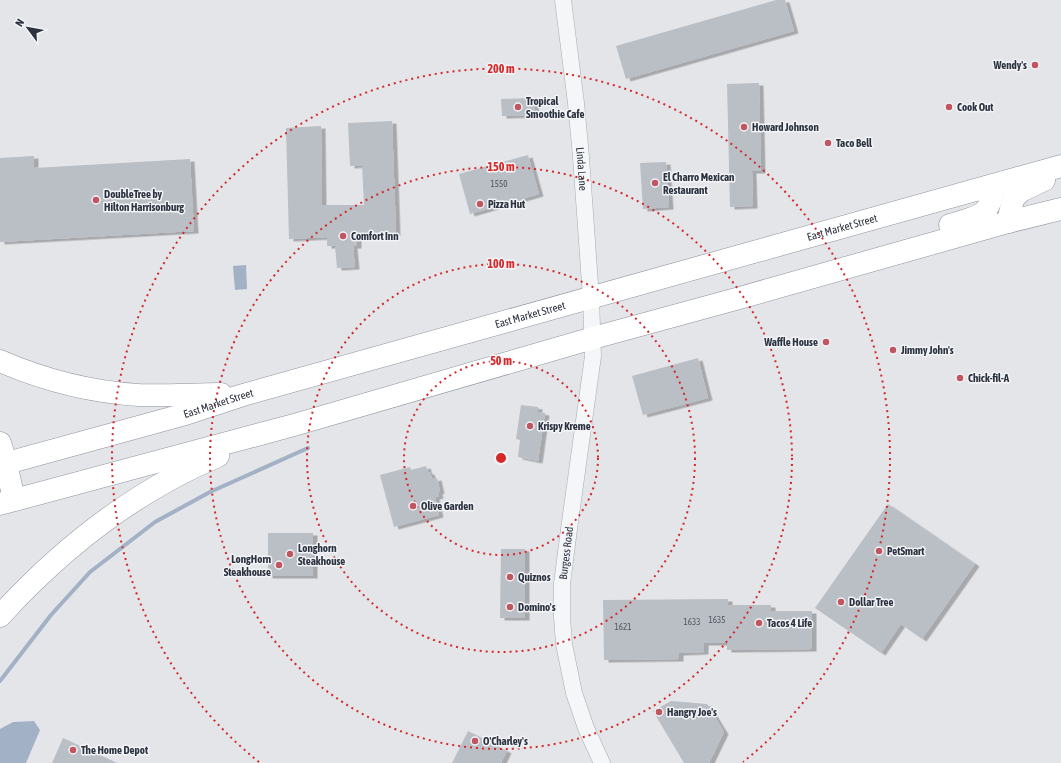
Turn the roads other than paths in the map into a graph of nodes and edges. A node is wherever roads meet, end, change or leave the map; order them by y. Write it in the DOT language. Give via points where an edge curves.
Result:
graph roads {
  1 [pos="563,0"];
  2 [pos="1061,166"];
  3 [pos="1061,172"];
  4 [pos="994,185"];
  5 [pos="1061,209"];
  6 [pos="1008,222"];
  7 [pos="917,248"];
  8 [pos="591,298"];
  9 [pos="593,338"];
  10 [pos="0,361"];
  11 [pos="243,395"];
  12 [pos="294,425"];
  13 [pos="2,457"];
  14 [pos="7,502"];
  15 [pos="0,616"];
  16 [pos="602,763"];
  1 -- 8 [label="street, Linda Lane" via="577,110"];
  2 -- 4 [label="highway, East Market Street"];
  3 -- 6 [label="highway" via="1021,191 1012,199"];
  4 -- 7 [label="highway" via="990,202 984,212 960,223 933,230"];
  4 -- 8 [label="highway, East Market Street"];
  5 -- 6 [label="highway"];
  6 -- 7 [label="highway"];
  7 -- 9 [label="highway"];
  8 -- 9 [label="street, Linda Lane"];
  8 -- 11 [label="highway, East Market Street"];
  9 -- 12 [label="highway"];
  9 -- 16 [label="street, Burgess Road" via="593,356 562,584 562,617 574,693"];
  10 -- 11 [label="highway" via="49,379 121,393 171,396"];
  11 -- 13 [label="highway, East Market Street" via="182,415"];
  12 -- 14 [label="highway"];
  12 -- 15 [label="highway" via="192,468 126,505 66,550"];
  13 -- 14 [label="highway"];
}
